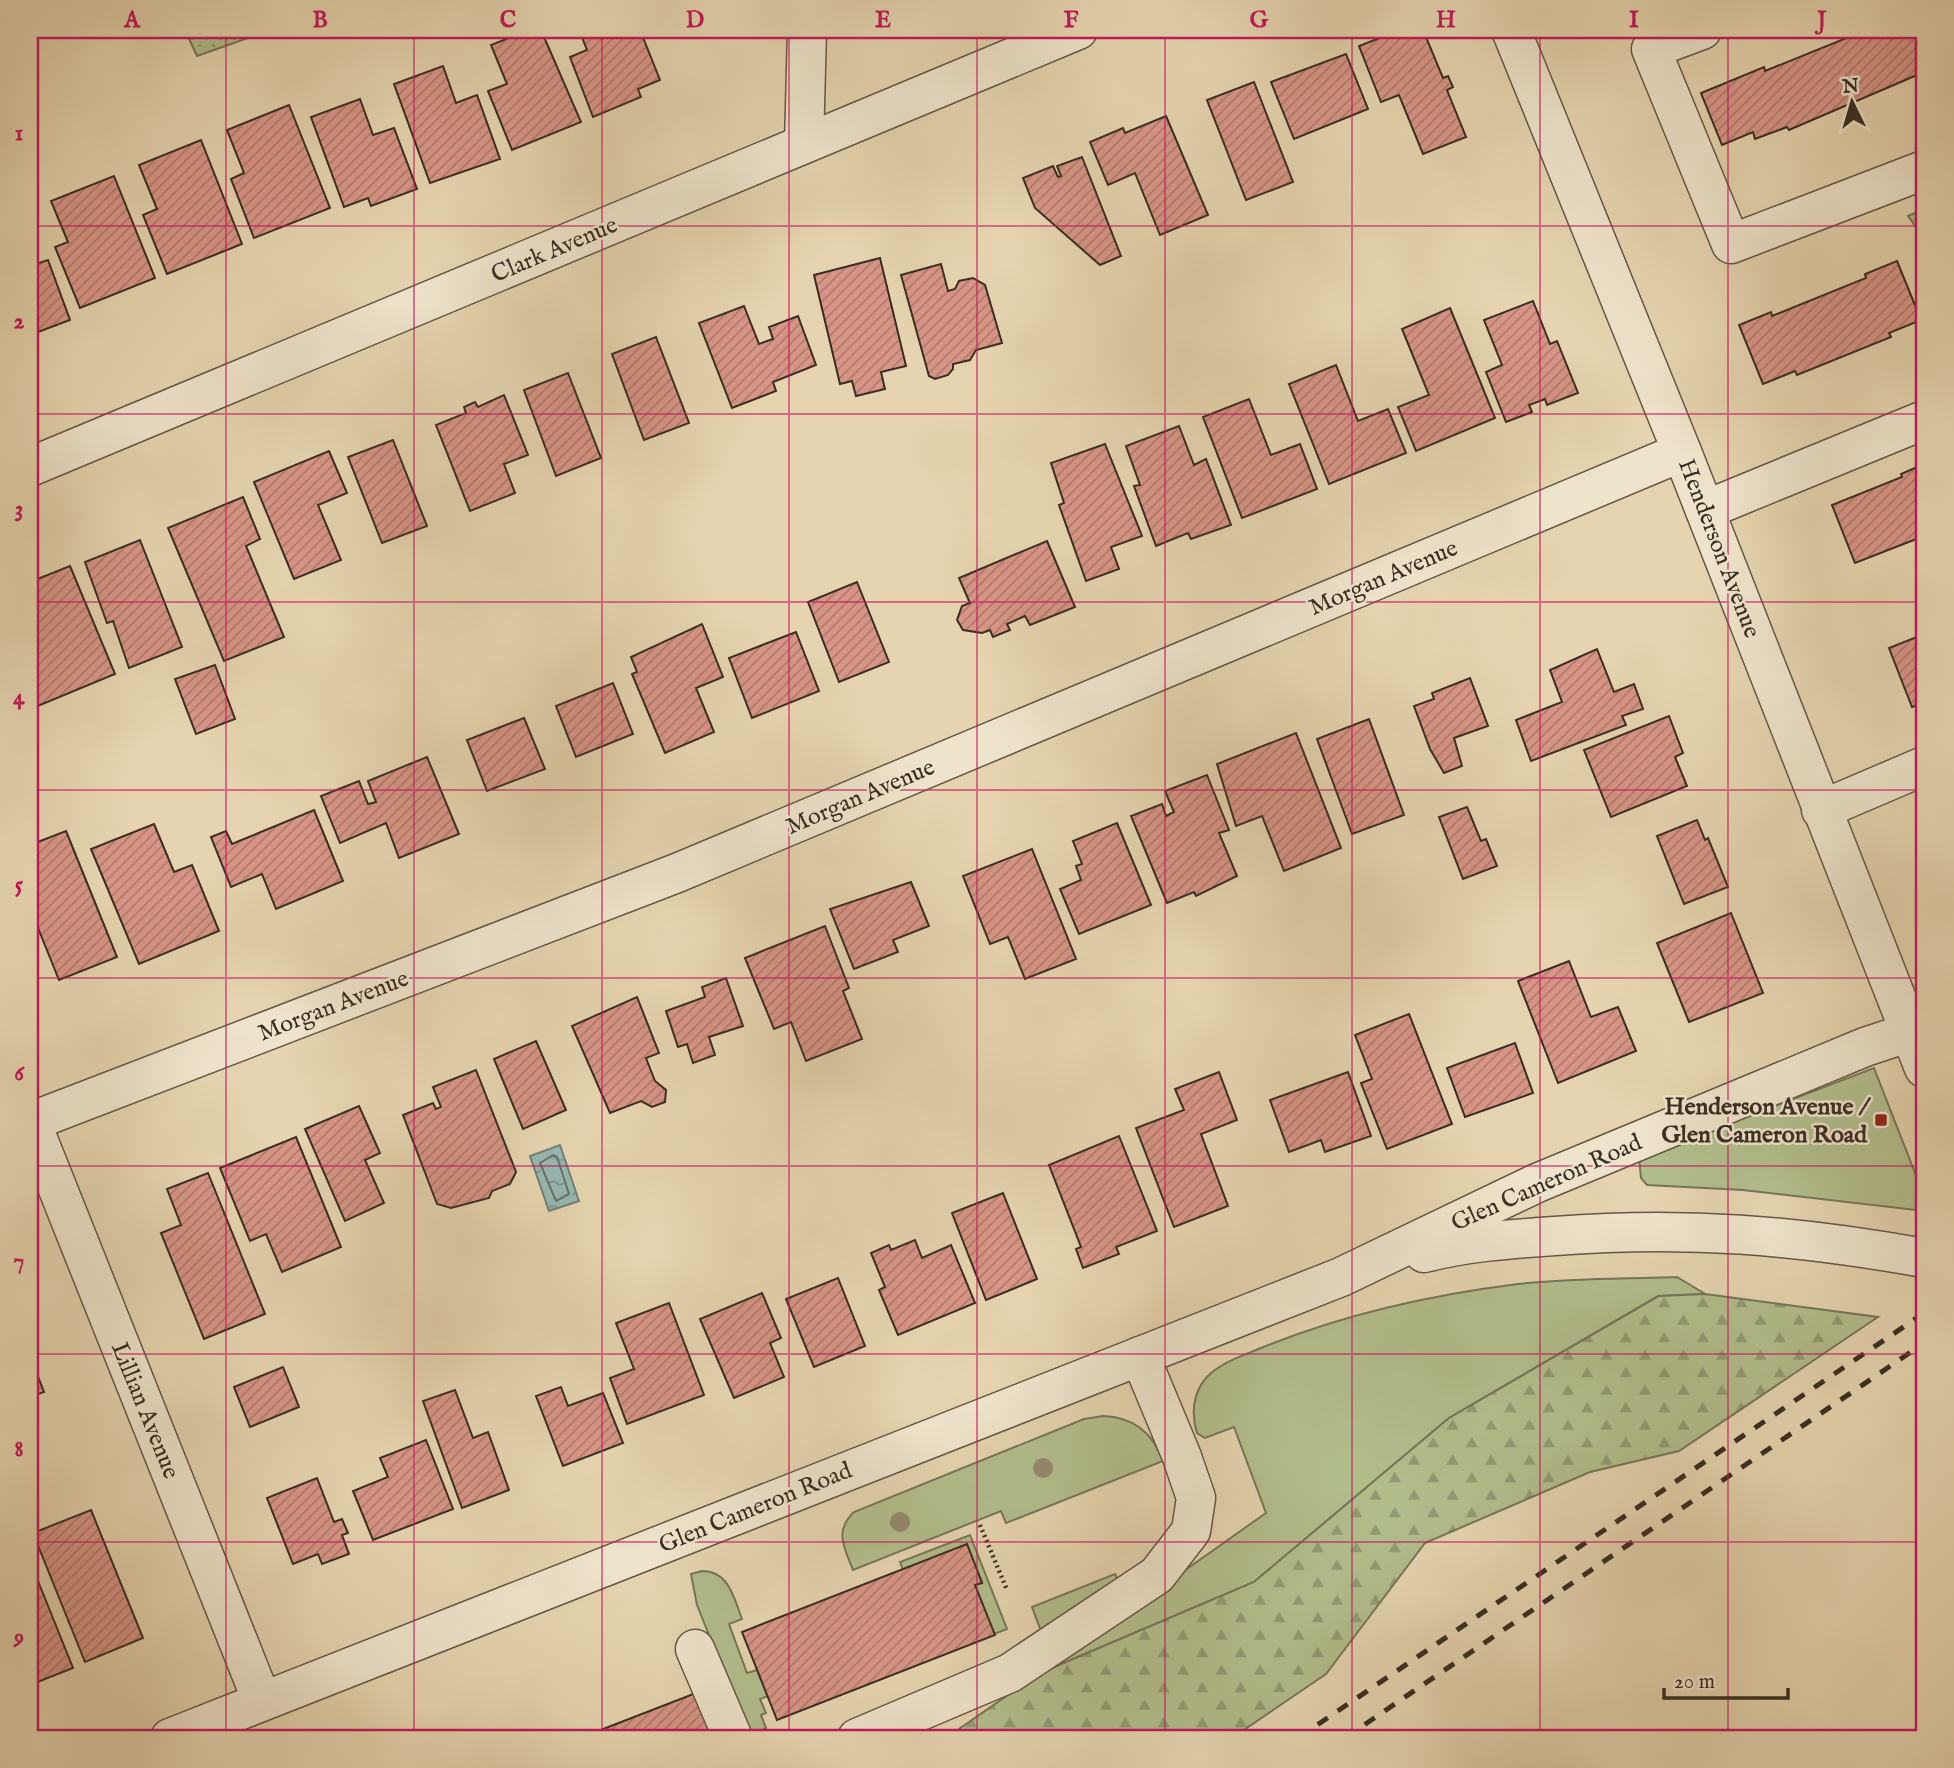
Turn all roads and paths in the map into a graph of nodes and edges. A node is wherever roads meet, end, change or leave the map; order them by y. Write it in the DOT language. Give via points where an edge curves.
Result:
graph roads {
  1 [pos="807,30"];
  2 [pos="1076,30"];
  3 [pos="1511,30"];
  4 [pos="1702,30"];
  5 [pos="1023,40"];
  6 [pos="804,145"];
  7 [pos="1924,170"];
  8 [pos="1924,420"];
  9 [pos="1682,452"];
  10 [pos="30,467"];
  11 [pos="1705,510"];
  12 [pos="1924,766"];
  13 [pos="1821,810"];
  14 [pos="1910,1032"];
  15 [pos="1924,1068"];
  16 [pos="30,1121"];
  17 [pos="1924,1258"];
  18 [pos="1341,1277"];
  19 [pos="1140,1356"];
  20 [pos="980,1525"];
  21 [pos="1007,1590"];
  22 [pos="695,1649"];
  23 [pos="262,1701"];
  24 [pos="170,1738"];
  25 [pos="733,1738"];
  26 [pos="857,1738"];
  1 -- 6 [label="street"];
  2 -- 5 [label="street, Clark Avenue"];
  3 -- 9 [label="street, Henderson Avenue"];
  4 -- 7 [label="street" via="1651,49 1731,244"];
  5 -- 6 [label="street, Clark Avenue"];
  6 -- 10 [label="street, Clark Avenue"];
  8 -- 11 [label="street"];
  9 -- 11 [label="street, Henderson Avenue"];
  9 -- 16 [label="street, Morgan Avenue" via="677,873"];
  11 -- 13 [label="street, Henderson Avenue"];
  12 -- 13 [label="street"];
  13 -- 14 [label="street, Henderson Avenue"];
  14 -- 15 [label="street, Henderson Avenue"];
  14 -- 18 [label="street, Glen Cameron Road" via="1537,1182"];
  16 -- 23 [label="street, Lillian Avenue"];
  17 -- 18 [label="street, Glen Cameron Road" via="1814,1240 1711,1231 1624,1231 1472,1242"];
  18 -- 19 [label="street, Glen Cameron Road"];
  19 -- 23 [label="street, Glen Cameron Road"];
  19 -- 26 [label="street" via="1196,1499 1191,1531 1157,1575 1010,1673"];
  20 -- 21 [label="path"];
  22 -- 25 [label="street"];
  23 -- 24 [label="street, Glen Cameron Road"];
}
